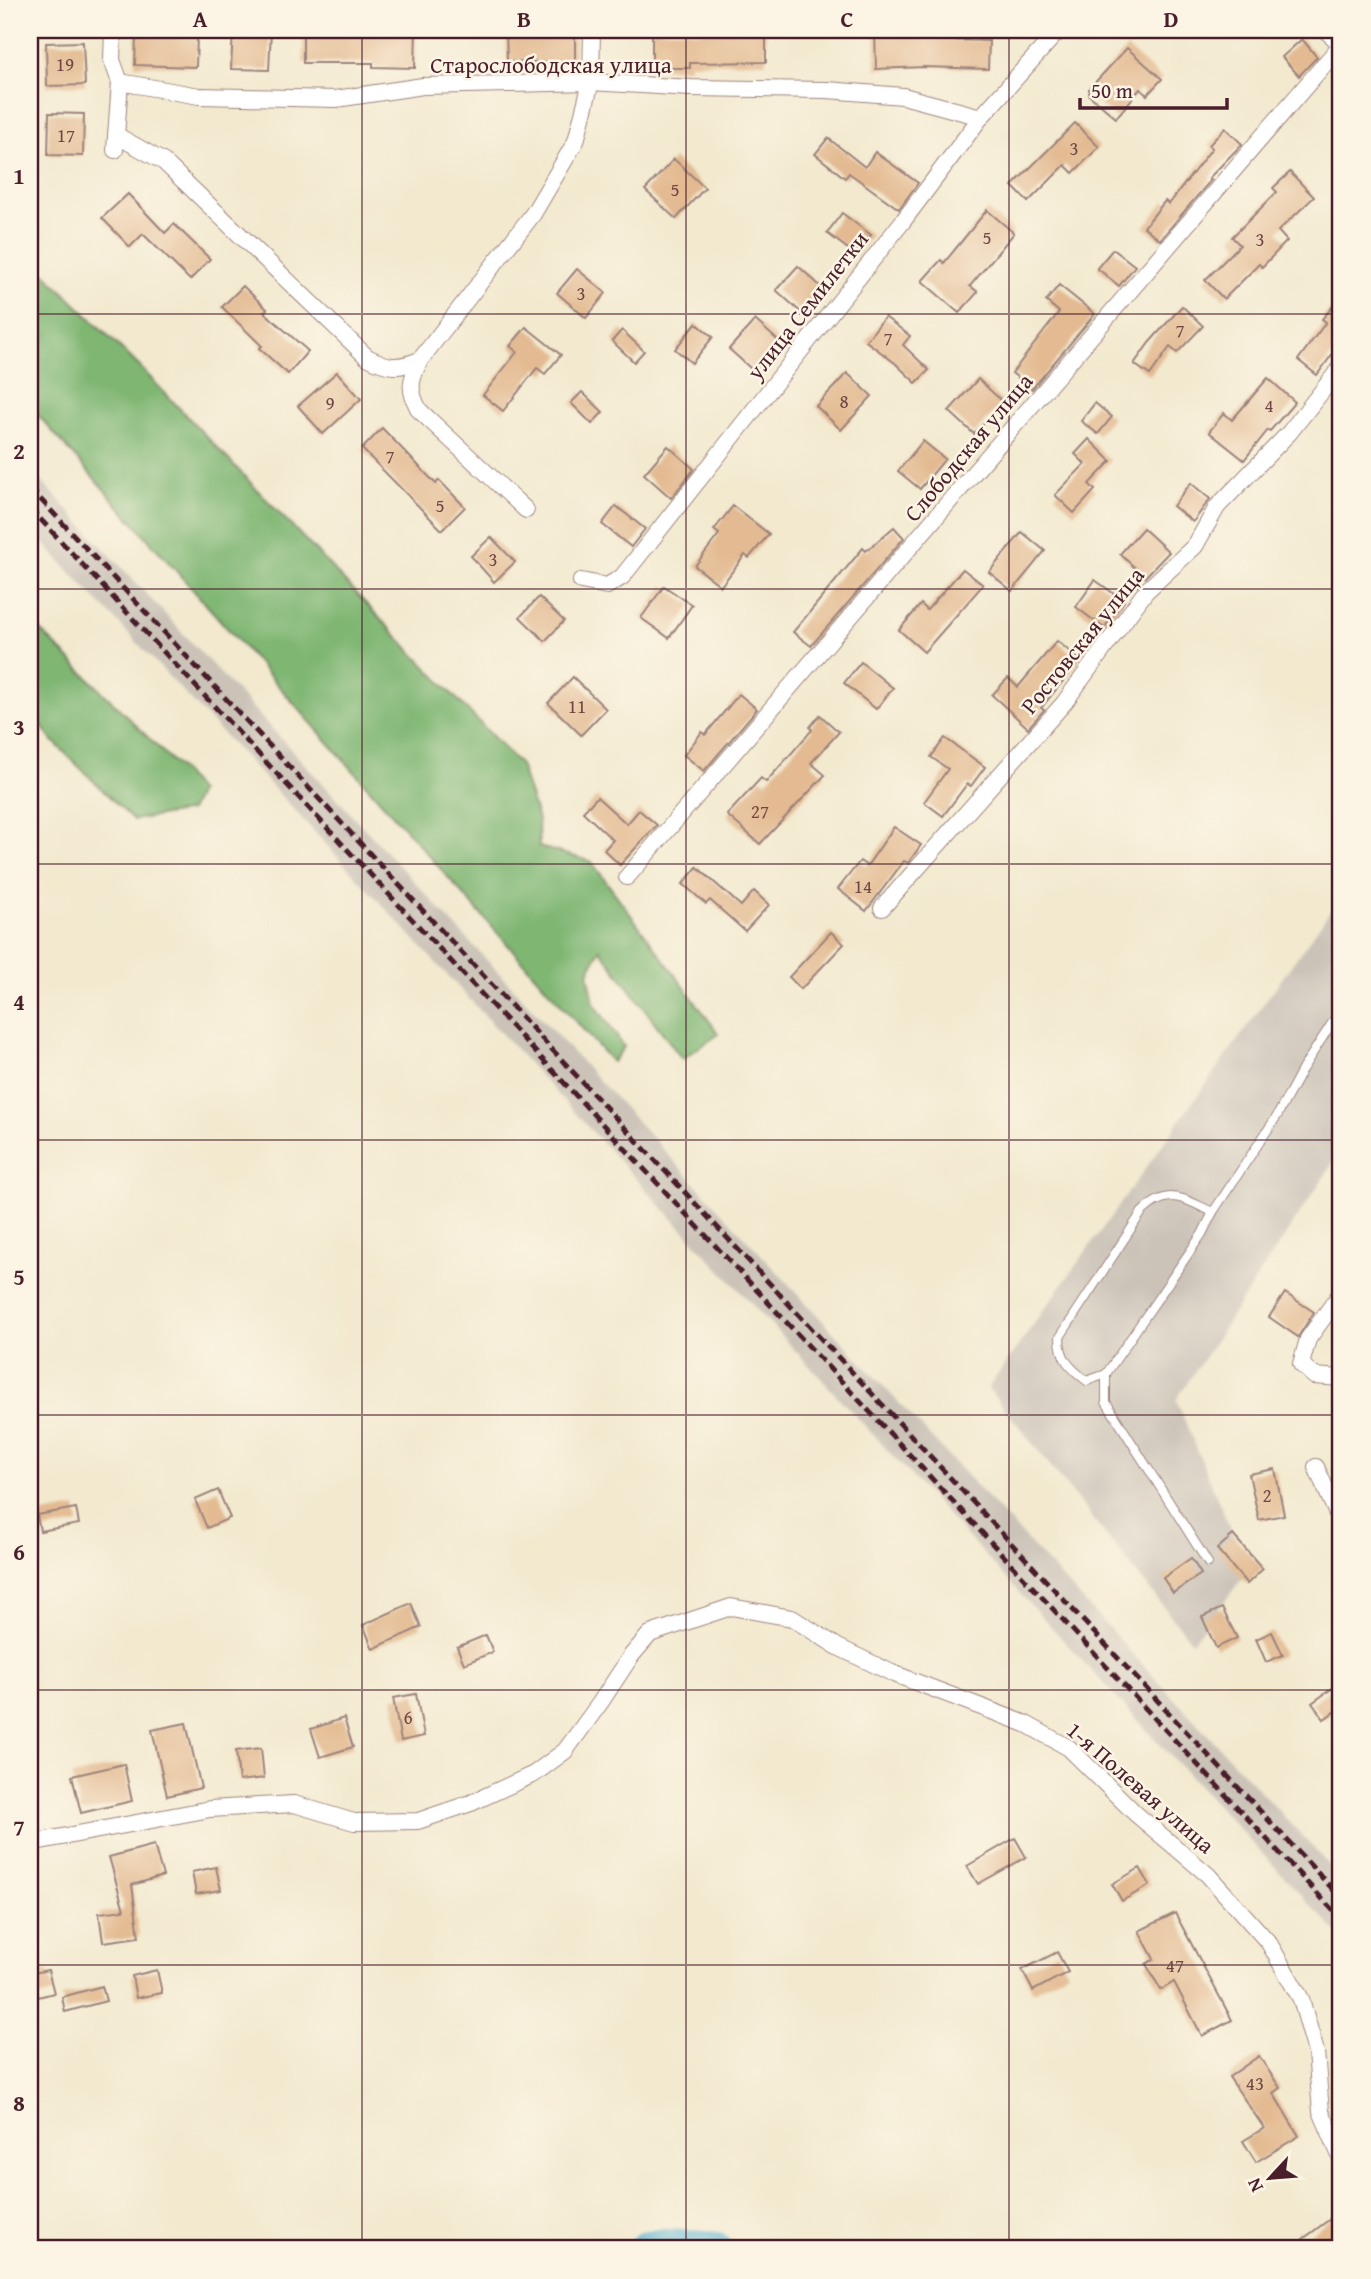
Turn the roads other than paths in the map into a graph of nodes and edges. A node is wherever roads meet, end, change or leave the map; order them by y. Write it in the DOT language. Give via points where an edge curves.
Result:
graph roads {
  1 [pos="113,30"];
  2 [pos="592,30"];
  3 [pos="1059,30"];
  4 [pos="1325,30"];
  5 [pos="1341,44"];
  6 [pos="120,82"];
  7 [pos="591,82"];
  8 [pos="981,117"];
  9 [pos="420,360"];
  10 [pos="1341,367"];
  11 [pos="526,510"];
  12 [pos="581,581"];
  13 [pos="627,877"];
  14 [pos="882,908"];
  15 [pos="1341,1010"];
  16 [pos="1213,1212"];
  17 [pos="1341,1293"];
  18 [pos="1106,1374"];
  19 [pos="1341,1378"];
  20 [pos="1316,1467"];
  21 [pos="1341,1541"];
  22 [pos="1208,1563"];
  23 [pos="30,1843"];
  24 [pos="1341,2158"];
  1 -- 6 [label="street" via="112,60"];
  2 -- 7 [label="street"];
  3 -- 8 [label="street, улица Семилетки"];
  4 -- 5 [label="street"];
  5 -- 13 [label="street, Слободская улица"];
  6 -- 7 [label="street, Старослободская улица" via="199,96 336,99 423,86"];
  6 -- 9 [label="street" via="116,142 164,162 367,357 384,366 402,367"];
  7 -- 8 [label="street, Старослободская улица" via="903,96"];
  7 -- 9 [label="street" via="576,141 533,214"];
  8 -- 12 [label="street, улица Семилетки" via="622,577 607,586"];
  9 -- 11 [label="street" via="411,394 419,410"];
  10 -- 14 [label="street, Ростовская улица" via="1289,433 1217,507 1195,546 1146,591 1064,702"];
  15 -- 16 [label="lane"];
  16 -- 18 [label="lane"];
  16 -- 18 [label="lane" via="1175,1196 1155,1200 1142,1212 1060,1337 1060,1352 1070,1369 1087,1381"];
  17 -- 19 [label="street" via="1308,1339 1301,1363 1314,1376"];
  18 -- 22 [label="lane" via="1106,1402"];
  20 -- 21 [label="street" via="1339,1518"];
  23 -- 24 [label="street, 1-я Полевая улица" via="210,1809 294,1804 354,1822 418,1821 534,1774 565,1751 650,1634 731,1607 792,1618 892,1673 1026,1724 1069,1748 1136,1814 1208,1875 1269,1943 1301,2000 1316,2052 1321,2111"];
}
